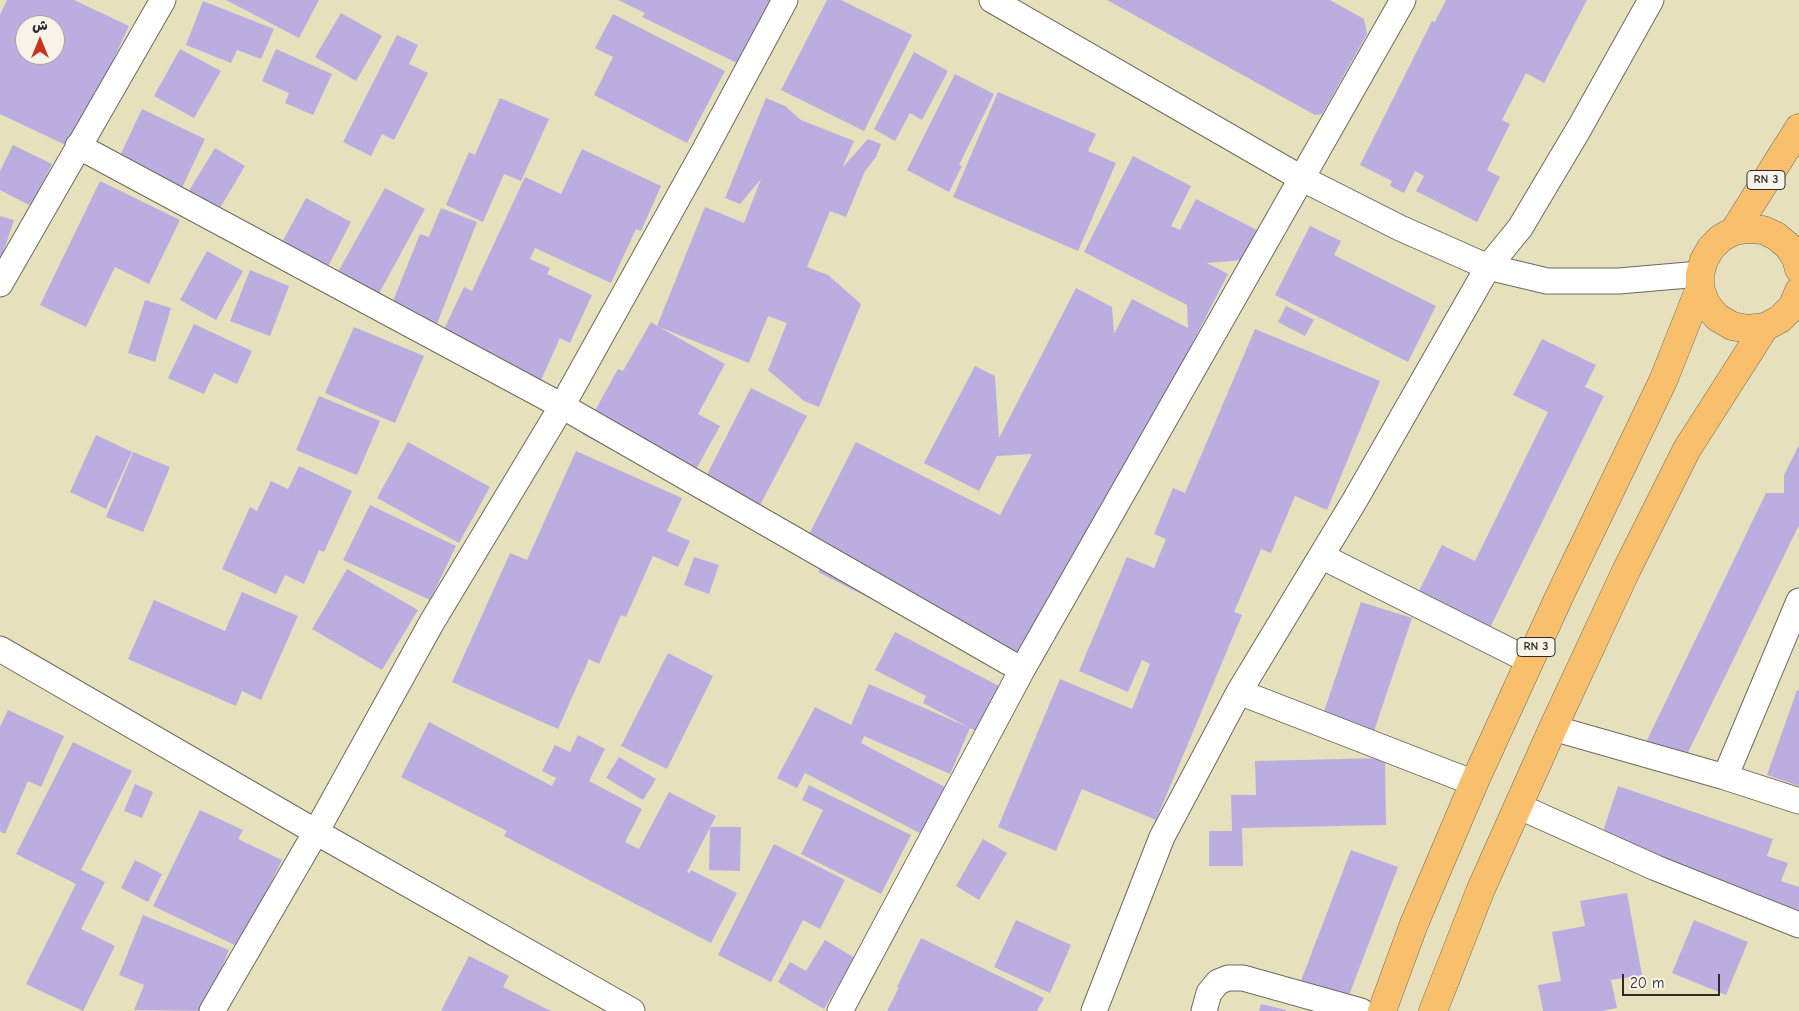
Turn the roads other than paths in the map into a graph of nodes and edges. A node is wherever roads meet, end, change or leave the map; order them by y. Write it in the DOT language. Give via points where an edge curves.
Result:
graph roads {
  1 [pos="162,0"];
  2 [pos="785,0"];
  3 [pos="992,0"];
  4 [pos="1403,0"];
  5 [pos="1651,0"];
  6 [pos="1799,128"];
  7 [pos="78,146"];
  8 [pos="1301,178"];
  9 [pos="1734,231"];
  10 [pos="1798,260"];
  11 [pos="1488,267"];
  12 [pos="1700,281"];
  13 [pos="0,284"];
  14 [pos="1799,291"];
  15 [pos="1765,327"];
  16 [pos="562,406"];
  17 [pos="1321,556"];
  18 [pos="1799,601"];
  19 [pos="0,649"];
  20 [pos="1530,661"];
  21 [pos="1022,670"];
  22 [pos="1239,692"];
  23 [pos="1553,728"];
  24 [pos="1725,777"];
  25 [pos="1474,783"];
  26 [pos="1799,801"];
  27 [pos="1518,806"];
  28 [pos="316,832"];
  29 [pos="1799,924"];
  30 [pos="219,1009"];
  31 [pos="1438,1009"];
  32 [pos="632,1011"];
  33 [pos="840,1011"];
  34 [pos="1094,1011"];
  35 [pos="1204,1011"];
  36 [pos="1361,1011"];
  37 [pos="1382,1011"];
  1 -- 7 [label="street"];
  2 -- 16 [label="street"];
  3 -- 8 [label="street"];
  4 -- 8 [label="street"];
  5 -- 11 [label="street" via="1520,228"];
  6 -- 9 [label="highway, RN 3"];
  7 -- 13 [label="street"];
  7 -- 16 [label="street"];
  8 -- 11 [label="street" via="1400,228"];
  8 -- 21 [label="street"];
  9 -- 10 [label="highway" via="1748,229 1770,233 1788,246"];
  9 -- 12 [label="highway" via="1711,248 1704,260"];
  11 -- 12 [label="street" via="1546,281"];
  11 -- 17 [label="street"];
  12 -- 15 [label="highway" via="1706,304 1717,317 1732,326 1748,329"];
  12 -- 20 [label="highway, RN 3" via="1663,381"];
  14 -- 15 [label="highway" via="1792,307"];
  15 -- 23 [label="highway" via="1687,449"];
  16 -- 21 [label="street"];
  16 -- 28 [label="street" via="432,622"];
  17 -- 20 [label="street"];
  17 -- 22 [label="street"];
  18 -- 24 [label="street"];
  19 -- 28 [label="street"];
  20 -- 25 [label="highway, RN 3"];
  21 -- 33 [label="street"];
  22 -- 25 [label="street"];
  22 -- 34 [label="street" via="1162,837"];
  23 -- 24 [label="street"];
  23 -- 27 [label="highway"];
  24 -- 26 [label="street"];
  25 -- 37 [label="highway, RN 3" via="1414,924"];
  27 -- 29 [label="street" via="1656,868"];
  27 -- 31 [label="highway" via="1481,889"];
  28 -- 30 [label="street"];
  28 -- 32 [label="street"];
  35 -- 36 [label="street" via="1208,993 1218,982 1228,978 1243,978"];
}
